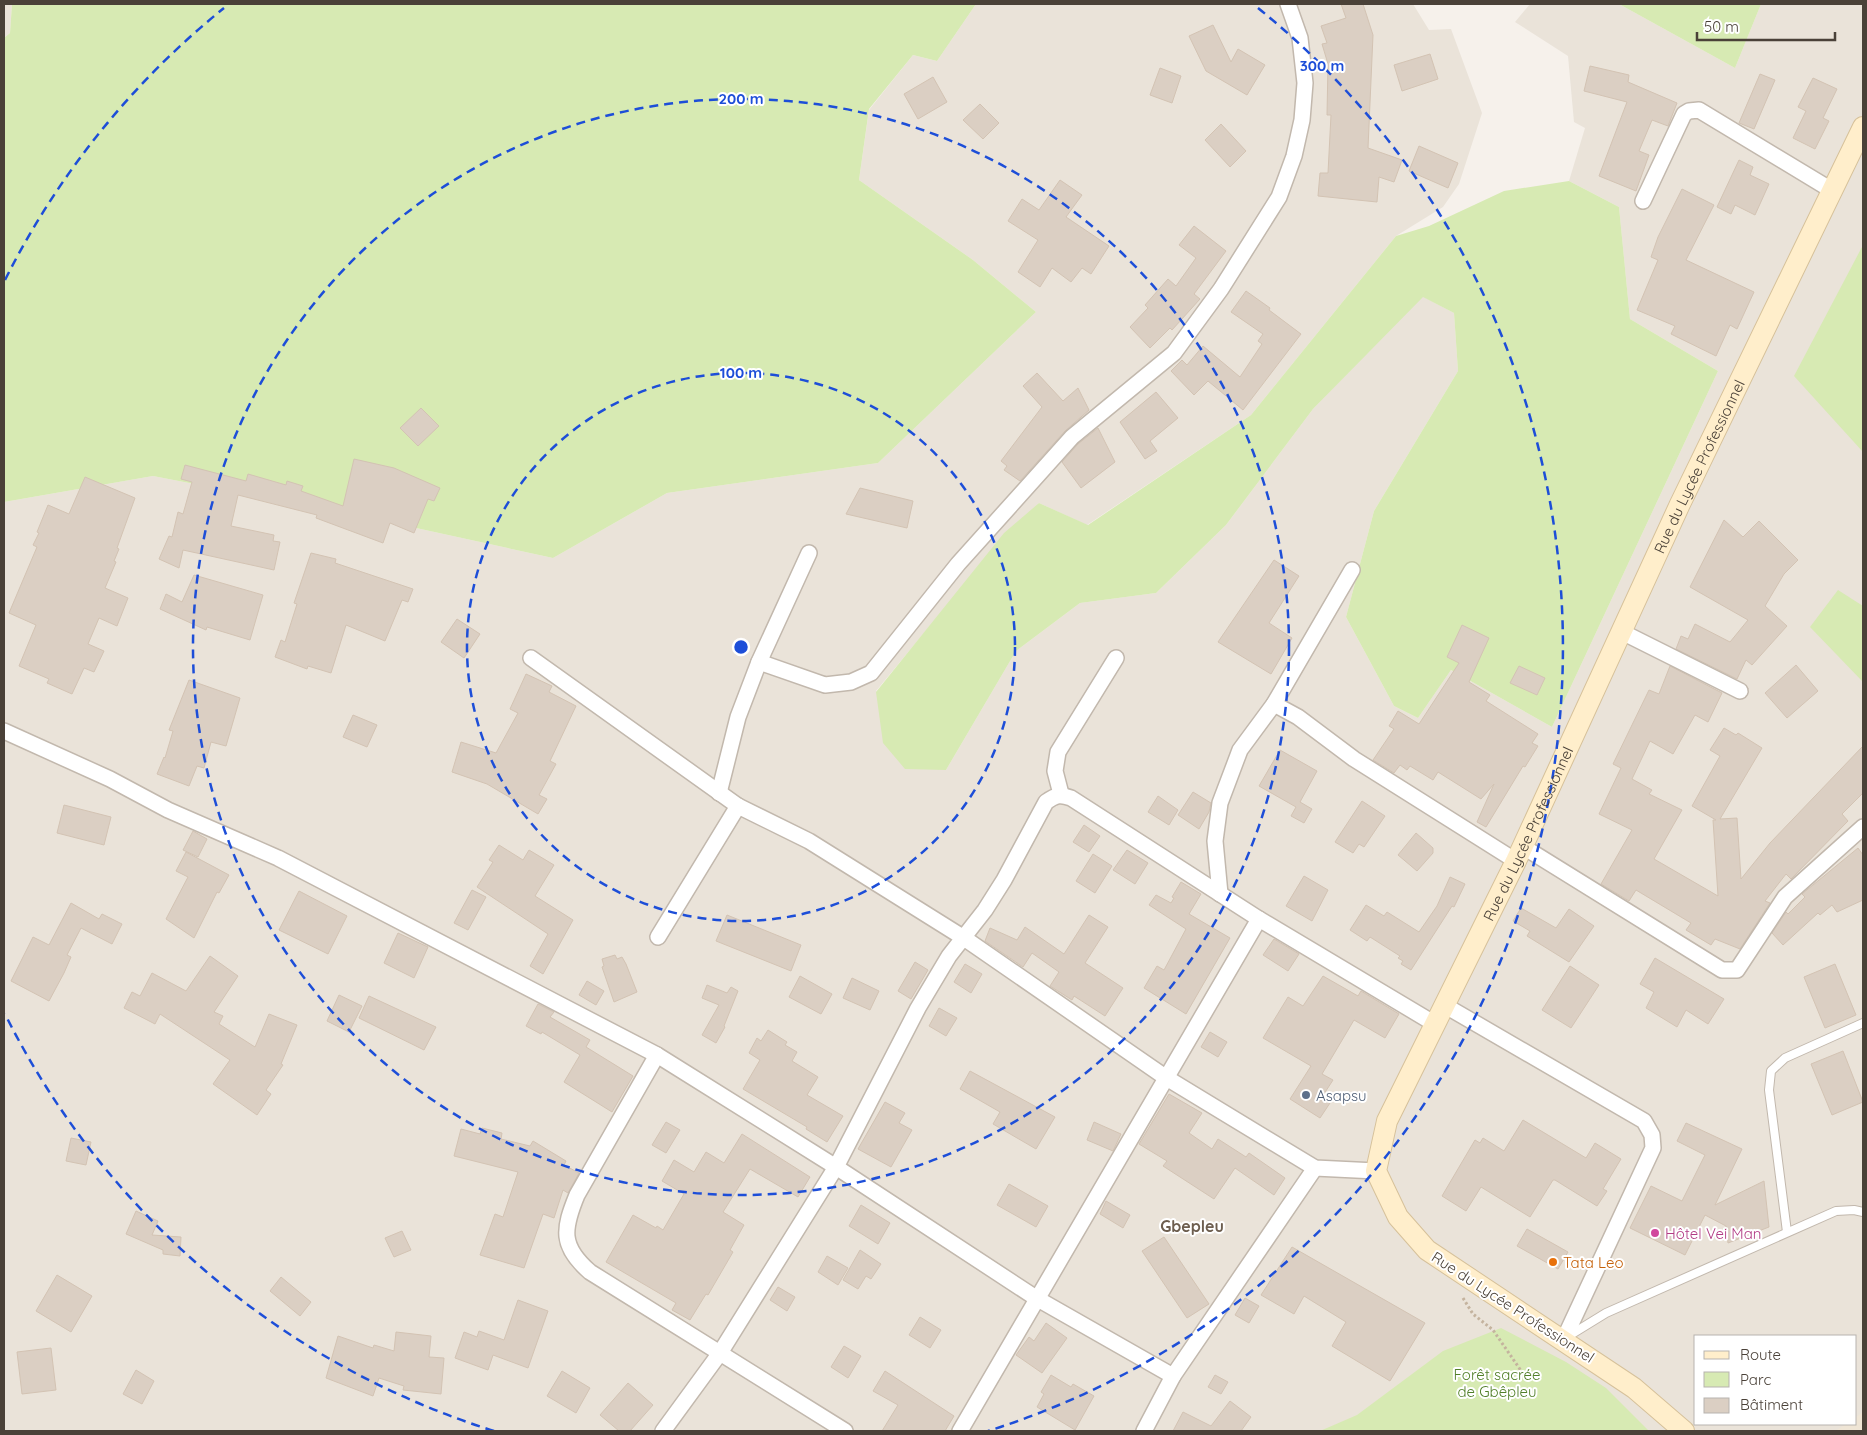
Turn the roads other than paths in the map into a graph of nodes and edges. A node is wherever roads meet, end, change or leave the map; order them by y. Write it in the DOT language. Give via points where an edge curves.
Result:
graph roads {
  1 [pos="1288,4"];
  2 [pos="1863,127"];
  3 [pos="1833,191"];
  4 [pos="1642,201"];
  5 [pos="809,553"];
  6 [pos="1352,570"];
  7 [pos="1622,632"];
  8 [pos="531,658"];
  9 [pos="1116,658"];
  10 [pos="759,662"];
  11 [pos="1740,691"];
  12 [pos="1274,704"];
  13 [pos="4,731"];
  14 [pos="720,793"];
  15 [pos="1061,794"];
  16 [pos="738,806"];
  17 [pos="1863,827"];
  18 [pos="1519,854"];
  19 [pos="1220,894"];
  20 [pos="1259,918"];
  21 [pos="658,937"];
  22 [pos="964,938"];
  23 [pos="1444,1005"];
  24 [pos="1863,1022"];
  25 [pos="1435,1024"];
  26 [pos="657,1055"];
  27 [pos="1165,1077"];
  28 [pos="836,1166"];
  29 [pos="1315,1168"];
  30 [pos="1376,1171"];
  31 [pos="1863,1212"];
  32 [pos="1787,1232"];
  33 [pos="1036,1298"];
  34 [pos="1564,1339"];
  35 [pos="720,1353"];
  36 [pos="1173,1376"];
  37 [pos="663,1431"];
  38 [pos="845,1431"];
  39 [pos="960,1431"];
  40 [pos="1144,1431"];
  41 [pos="1684,1431"];
  1 -- 10 [label="street" via="1300,38 1305,83 1302,120 1294,156 1274,205 1222,289 1174,353 1072,437 958,564 871,673 851,682 825,685"];
  2 -- 3 [label="main road, Rue du Lycée Professionnel"];
  3 -- 4 [label="street" via="1699,110 1684,114"];
  3 -- 7 [label="main road, Rue du Lycée Professionnel" via="1680,504"];
  5 -- 10 [label="street"];
  6 -- 12 [label="street"];
  7 -- 11 [label="street"];
  7 -- 18 [label="main road, Rue du Lycée Professionnel"];
  8 -- 14 [label="street"];
  9 -- 15 [label="street" via="1058,752 1055,771"];
  10 -- 14 [label="street" via="738,717"];
  12 -- 18 [label="street" via="1298,717 1354,759"];
  12 -- 19 [label="street" via="1240,750 1220,803 1215,841"];
  13 -- 26 [label="street" via="110,779 168,810 278,858"];
  14 -- 16 [label="street"];
  15 -- 19 [label="street"];
  15 -- 22 [label="street" via="1046,802 1004,880"];
  16 -- 21 [label="street"];
  16 -- 22 [label="street" via="809,841"];
  17 -- 18 [label="street" via="1785,897 1737,970 1722,970"];
  18 -- 23 [label="main road, Rue du Lycée Professionnel"];
  19 -- 20 [label="street"];
  20 -- 25 [label="street"];
  20 -- 27 [label="street"];
  22 -- 27 [label="street"];
  22 -- 28 [label="street" via="949,956 918,1008"];
  23 -- 25 [label="main road, Rue du Lycée Professionnel"];
  23 -- 34 [label="street" via="1644,1121 1652,1135 1653,1148"];
  24 -- 32 [label="lane" via="1785,1058 1771,1071 1769,1090"];
  25 -- 30 [label="main road, Rue du Lycée Professionnel" via="1387,1120"];
  26 -- 28 [label="street"];
  26 -- 35 [label="street" via="577,1195 567,1224 568,1245 578,1262 590,1272"];
  27 -- 29 [label="street"];
  27 -- 33 [label="street"];
  28 -- 33 [label="street"];
  28 -- 35 [label="street"];
  29 -- 30 [label="street"];
  29 -- 36 [label="street"];
  30 -- 34 [label="main road, Rue du Lycée Professionnel" via="1398,1217 1427,1250"];
  31 -- 32 [label="lane" via="1836,1211"];
  32 -- 34 [label="lane" via="1606,1313"];
  33 -- 36 [label="street"];
  33 -- 39 [label="street"];
  34 -- 41 [label="main road, Rue du Lycée Professionnel" via="1634,1388"];
  35 -- 37 [label="street"];
  35 -- 38 [label="street"];
  36 -- 40 [label="street"];
}
